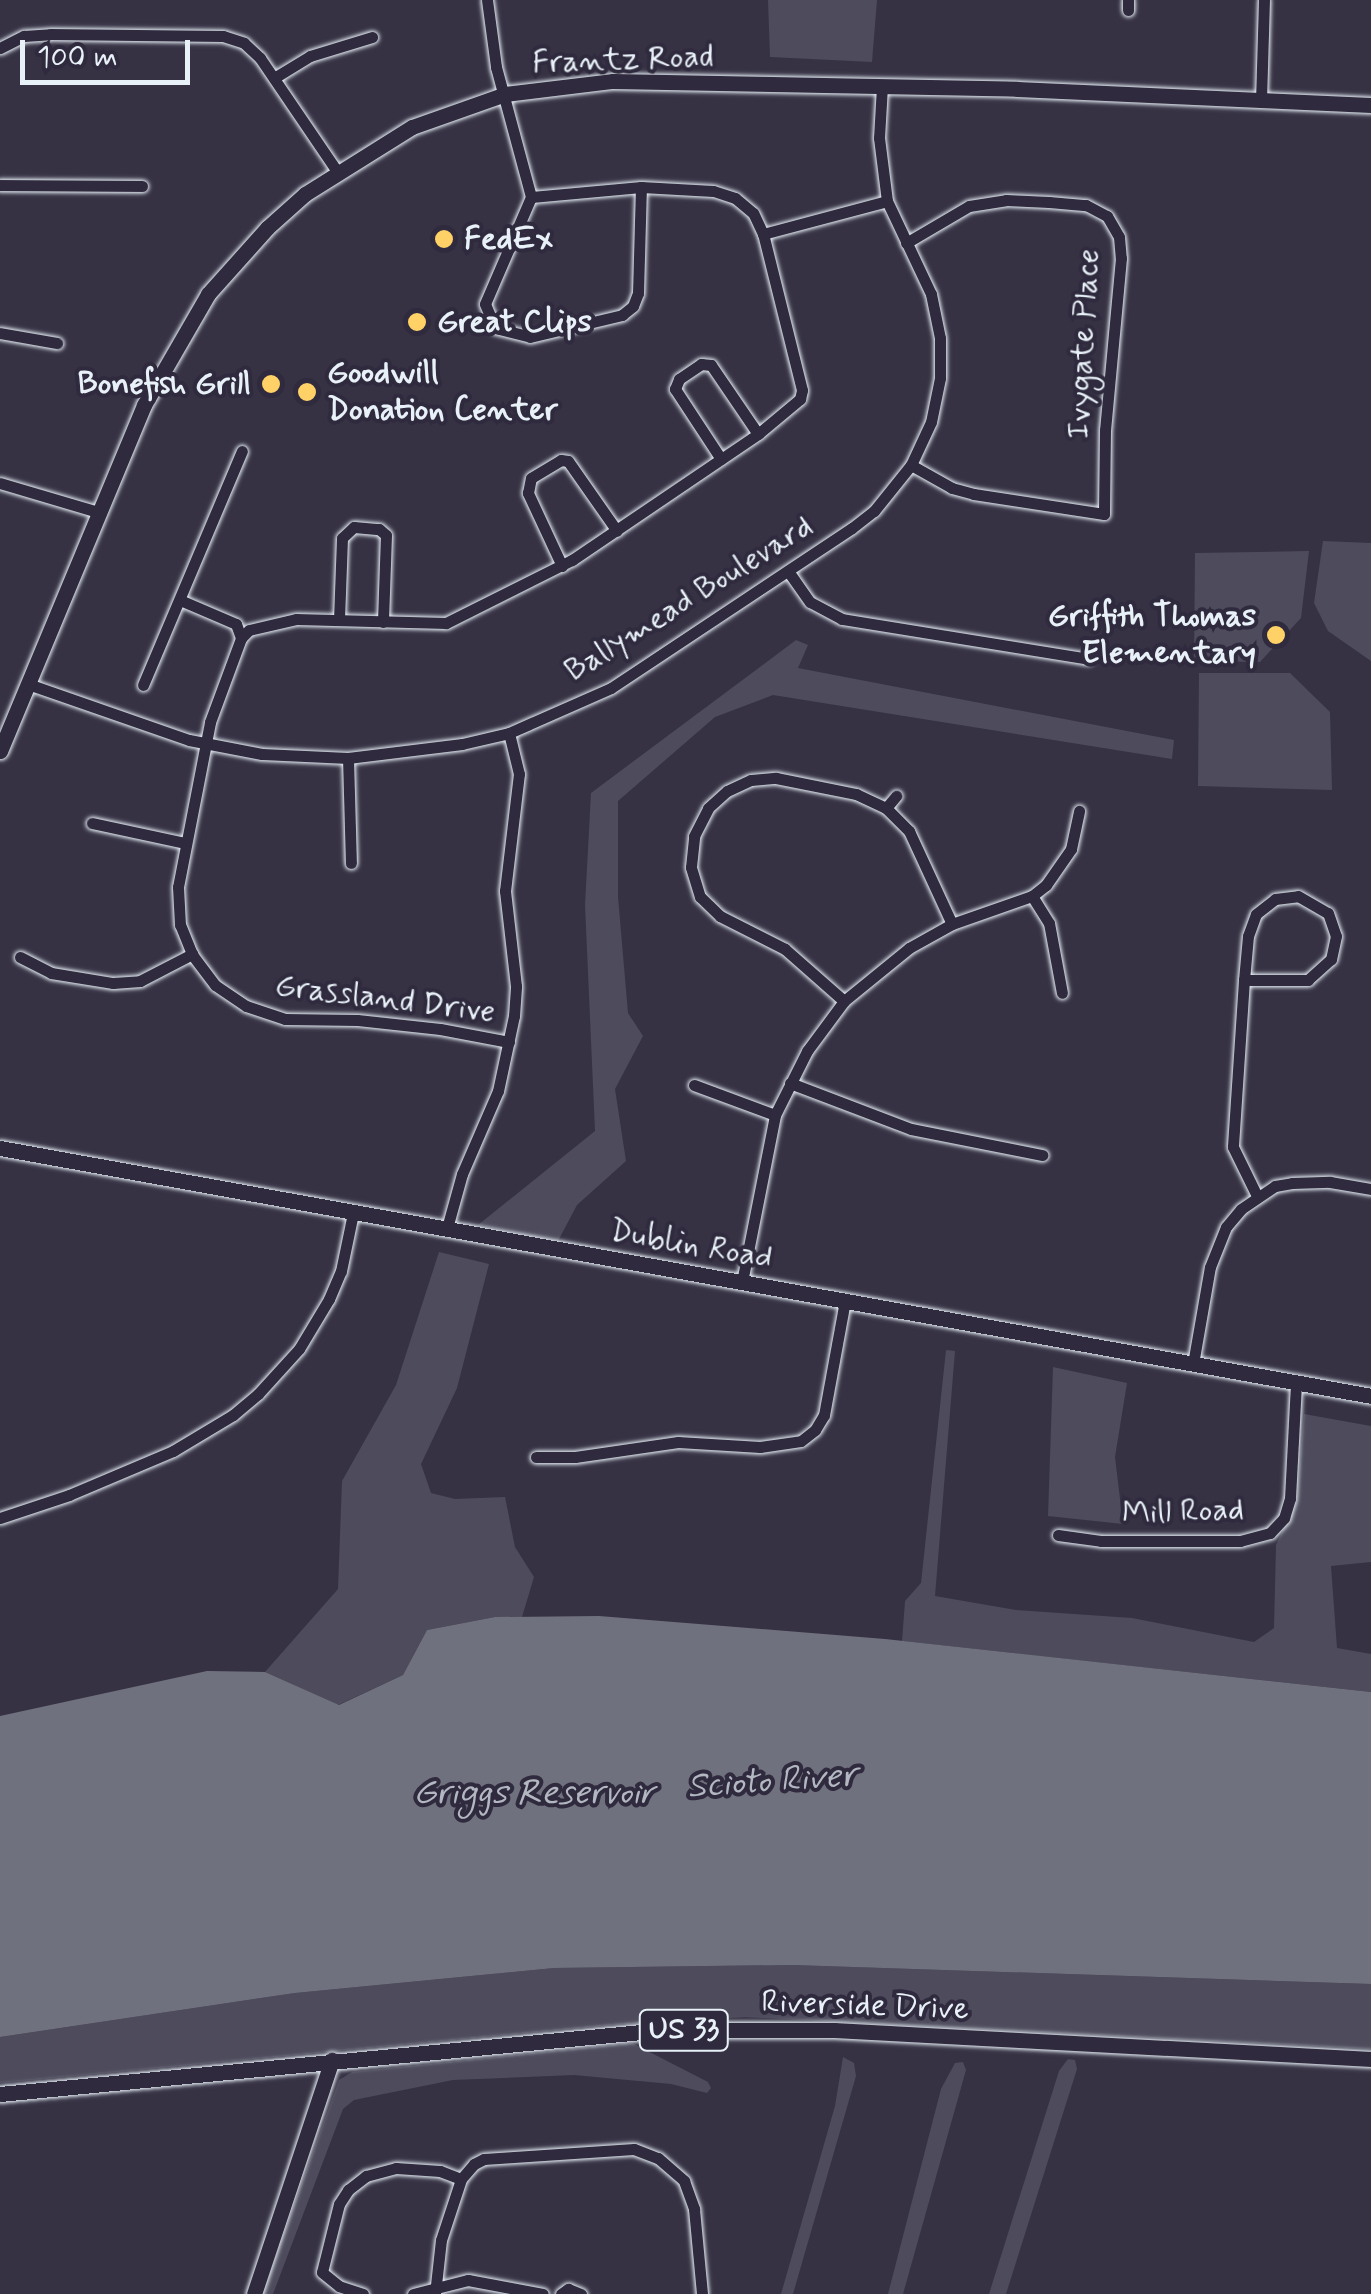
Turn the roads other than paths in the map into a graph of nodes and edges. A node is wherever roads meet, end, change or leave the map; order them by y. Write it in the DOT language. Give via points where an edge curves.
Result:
graph roads {
  1 [pos="487,0"];
  2 [pos="1264,0"];
  3 [pos="372,36"];
  4 [pos="0,48"];
  5 [pos="274,78"];
  6 [pos="882,86"];
  7 [pos="505,94"];
  8 [pos="1262,101"];
  9 [pos="1371,105"];
  10 [pos="336,170"];
  11 [pos="0,185"];
  12 [pos="142,186"];
  13 [pos="641,187"];
  14 [pos="531,197"];
  15 [pos="887,201"];
  16 [pos="762,234"];
  17 [pos="906,242"];
  18 [pos="0,333"];
  19 [pos="57,343"];
  20 [pos="758,434"];
  21 [pos="242,451"];
  22 [pos="721,460"];
  23 [pos="911,465"];
  24 [pos="0,483"];
  25 [pos="101,513"];
  26 [pos="617,531"];
  27 [pos="562,566"];
  28 [pos="788,571"];
  29 [pos="180,600"];
  30 [pos="339,620"];
  31 [pos="383,622"];
  32 [pos="241,638"];
  33 [pos="1088,659"];
  34 [pos="28,684"];
  35 [pos="143,684"];
  36 [pos="508,733"];
  37 [pos="204,744"];
  38 [pos="0,752"];
  39 [pos="348,758"];
  40 [pos="896,796"];
  41 [pos="886,808"];
  42 [pos="1079,811"];
  43 [pos="92,823"];
  44 [pos="185,843"];
  45 [pos="350,864"];
  46 [pos="1032,896"];
  47 [pos="952,924"];
  48 [pos="192,954"];
  49 [pos="20,957"];
  50 [pos="1244,980"];
  51 [pos="1062,993"];
  52 [pos="844,1001"];
  53 [pos="510,1042"];
  54 [pos="790,1083"];
  55 [pos="694,1085"];
  56 [pos="775,1115"];
  57 [pos="0,1148"];
  58 [pos="1042,1155"];
  59 [pos="1371,1188"];
  60 [pos="1256,1196"];
  61 [pos="353,1213"];
  62 [pos="447,1228"];
  63 [pos="742,1282"];
  64 [pos="845,1301"];
  65 [pos="1193,1364"];
  66 [pos="1296,1382"];
  67 [pos="1371,1396"];
  68 [pos="536,1457"];
  69 [pos="0,1518"];
  70 [pos="1058,1535"];
  71 [pos="1371,2059"];
  72 [pos="332,2060"];
  73 [pos="0,2094"];
  74 [pos="461,2179"];
  75 [pos="436,2291"];
  76 [pos="254,2294"];
  77 [pos="363,2294"];
  78 [pos="413,2294"];
  79 [pos="543,2294"];
  80 [pos="561,2294"];
  81 [pos="581,2294"];
  82 [pos="702,2294"];
  1 -- 7 [label="street"];
  2 -- 8 [label="street"];
  3 -- 5 [label="street" via="310,56"];
  4 -- 5 [label="street" via="24,36 50,34 223,36 244,43"];
  5 -- 10 [label="street"];
  6 -- 7 [label="main road, Frantz Road" via="613,81"];
  6 -- 8 [label="main road, Frantz Road"];
  6 -- 15 [label="street, Ballymead Boulevard" via="879,138"];
  7 -- 10 [label="main road, Frantz Road" via="412,126"];
  7 -- 14 [label="street"];
  8 -- 9 [label="main road, Frantz Road"];
  10 -- 25 [label="main road, Frantz Road" via="267,228 208,294 144,406"];
  11 -- 12 [label="street"];
  13 -- 14 [label="street"];
  13 -- 14 [label="street" via="633,306 622,315 530,337 495,328 484,304"];
  13 -- 16 [label="street" via="735,198 753,213"];
  15 -- 16 [label="street"];
  15 -- 17 [label="street, Ballymead Boulevard"];
  16 -- 20 [label="street" via="802,390"];
  17 -- 23 [label="street, Ballymead Boulevard" via="931,294 941,356 936,404"];
  17 -- 23 [label="street, Ivygate Place" via="969,206 1006,200 1086,205 1108,216 1121,258 1104,514 963,491"];
  18 -- 19 [label="street"];
  20 -- 22 [label="street"];
  20 -- 22 [label="street" via="711,365 678,379 675,389"];
  21 -- 29 [label="street"];
  22 -- 26 [label="street"];
  23 -- 28 [label="street, Ballymead Boulevard" via="874,511"];
  24 -- 25 [label="street"];
  25 -- 34 [label="main road, Frantz Road"];
  26 -- 27 [label="street"];
  26 -- 27 [label="street" via="568,461 531,478 528,493"];
  27 -- 31 [label="street" via="446,623"];
  28 -- 33 [label="street" via="810,602 842,619"];
  28 -- 36 [label="street, Ballymead Boulevard" via="611,688"];
  29 -- 32 [label="street" via="236,624"];
  29 -- 35 [label="street"];
  30 -- 31 [label="street"];
  30 -- 31 [label="street" via="344,532 364,528 386,535"];
  30 -- 32 [label="street" via="259,625"];
  32 -- 37 [label="street, Grassland Drive"];
  34 -- 37 [label="street, Ballymead Boulevard"];
  34 -- 38 [label="main road, Frantz Road"];
  36 -- 39 [label="street, Ballymead Boulevard"];
  36 -- 53 [label="street" via="519,774 506,854 516,986"];
  37 -- 39 [label="street, Ballymead Boulevard"];
  37 -- 44 [label="street, Grassland Drive"];
  39 -- 45 [label="street"];
  40 -- 41 [label="street"];
  41 -- 47 [label="street" via="909,832"];
  41 -- 52 [label="street" via="833,788 764,778 717,798 694,836 694,882 710,909 785,949"];
  42 -- 46 [label="street" via="1066,858"];
  43 -- 44 [label="street"];
  44 -- 48 [label="street, Grassland Drive" via="178,908"];
  46 -- 47 [label="street"];
  46 -- 51 [label="street" via="1050,923"];
  47 -- 52 [label="street" via="909,948"];
  48 -- 49 [label="street" via="140,981 114,984 50,973"];
  48 -- 53 [label="street, Grassland Drive" via="230,997 276,1016 440,1028"];
  50 -- 50 [label="street" via="1288,984 1318,976 1335,948 1328,914 1298,896 1264,905 1250,924"];
  50 -- 60 [label="street" via="1233,1146"];
  52 -- 54 [label="street"];
  53 -- 62 [label="street"];
  54 -- 56 [label="street"];
  54 -- 58 [label="street" via="910,1129"];
  55 -- 56 [label="street"];
  56 -- 63 [label="street"];
  57 -- 61 [label="main road, Dublin Road"];
  59 -- 60 [label="street" via="1312,1181"];
  60 -- 65 [label="street" via="1217,1245"];
  61 -- 62 [label="main road, Dublin Road"];
  61 -- 69 [label="street" via="329,1299 299,1348 258,1394 173,1451"];
  62 -- 63 [label="main road, Dublin Road"];
  63 -- 64 [label="main road, Dublin Road"];
  64 -- 65 [label="main road, Dublin Road"];
  64 -- 68 [label="street" via="824,1415 801,1441 760,1448 678,1442"];
  65 -- 66 [label="main road, Dublin Road"];
  66 -- 67 [label="main road, Dublin Road"];
  66 -- 70 [label="street, Mill Road" via="1290,1498 1270,1533 1240,1541"];
  71 -- 72 [label="main road, Riverside Drive / US 33" via="834,2030 678,2030"];
  72 -- 73 [label="main road, Riverside Drive / US 33"];
  72 -- 76 [label="main road"];
  74 -- 75 [label="street" via="441,2240"];
  74 -- 77 [label="street" via="396,2168 366,2176 348,2190 322,2272"];
  74 -- 82 [label="street" via="484,2159 634,2148 658,2158 684,2181 694,2209"];
  75 -- 78 [label="street"];
  75 -- 79 [label="street" via="468,2280"];
  80 -- 81 [label="street"];
}
